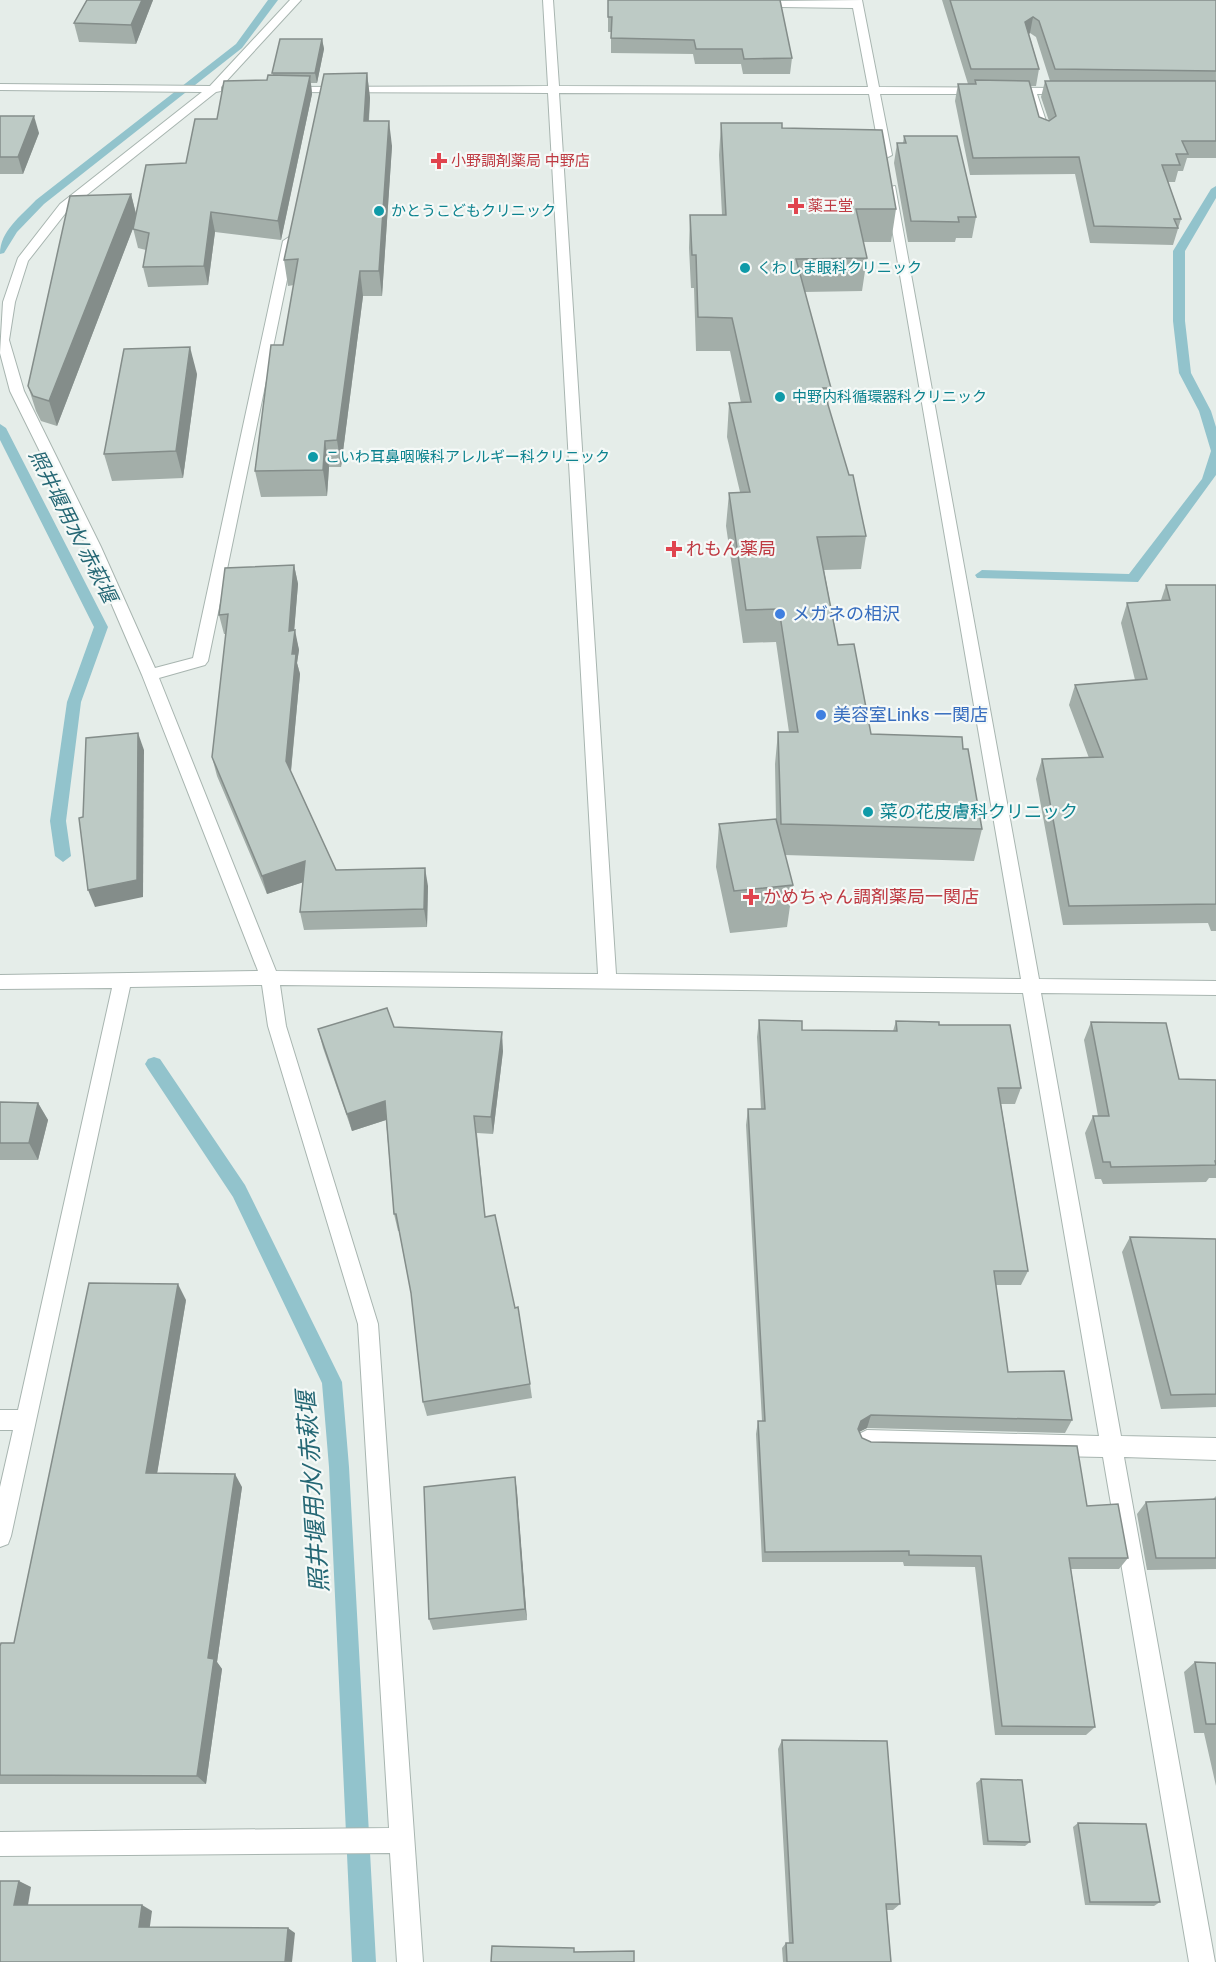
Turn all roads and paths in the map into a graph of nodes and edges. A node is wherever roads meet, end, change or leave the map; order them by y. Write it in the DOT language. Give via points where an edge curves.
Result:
graph roads {
  1 [pos="296,0"];
  2 [pos="548,0"];
  3 [pos="858,2"];
  4 [pos="780,4"];
  5 [pos="0,87"];
  6 [pos="213,89"];
  7 [pos="234,89"];
  8 [pos="278,89"];
  9 [pos="555,89"];
  10 [pos="874,90"];
  11 [pos="1031,91"];
  12 [pos="1079,91"];
  13 [pos="1044,133"];
  14 [pos="291,229"];
  15 [pos="4,302"];
  16 [pos="150,675"];
  17 [pos="270,978"];
  18 [pos="123,980"];
  19 [pos="607,981"];
  20 [pos="0,982"];
  21 [pos="1032,988"];
  22 [pos="1216,988"];
  23 [pos="0,1420"];
  24 [pos="26,1420"];
  25 [pos="867,1441"];
  26 [pos="1112,1447"];
  27 [pos="1216,1449"];
  28 [pos="0,1536"];
  29 [pos="402,1840"];
  30 [pos="0,1845"];
  31 [pos="410,1962"];
  32 [pos="1202,1962"];
  1 -- 6 [label="street"];
  2 -- 9 [label="street"];
  3 -- 4 [label="street"];
  3 -- 10 [label="street"];
  5 -- 6 [label="street"];
  6 -- 7 [label="street"];
  6 -- 15 [label="street" via="64,207 22,261"];
  8 -- 9 [label="street" via="320,95"];
  9 -- 10 [label="street"];
  9 -- 19 [label="street"];
  10 -- 11 [label="street"];
  10 -- 21 [label="street"];
  11 -- 12 [label="street" via="1043,85"];
  11 -- 13 [label="street"];
  14 -- 16 [label="street" via="200,661"];
  15 -- 16 [label="street" via="3,340 17,391 94,547"];
  16 -- 17 [label="street"];
  17 -- 18 [label="street"];
  17 -- 19 [label="street"];
  17 -- 29 [label="street" via="277,1026 368,1324"];
  18 -- 20 [label="street"];
  18 -- 24 [label="street"];
  19 -- 21 [label="street"];
  21 -- 22 [label="street"];
  21 -- 26 [label="street"];
  23 -- 24 [label="street"];
  24 -- 28 [label="street"];
  25 -- 26 [label="street"];
  26 -- 27 [label="street"];
  26 -- 32 [label="street"];
  29 -- 30 [label="street"];
  29 -- 31 [label="street"];
}
